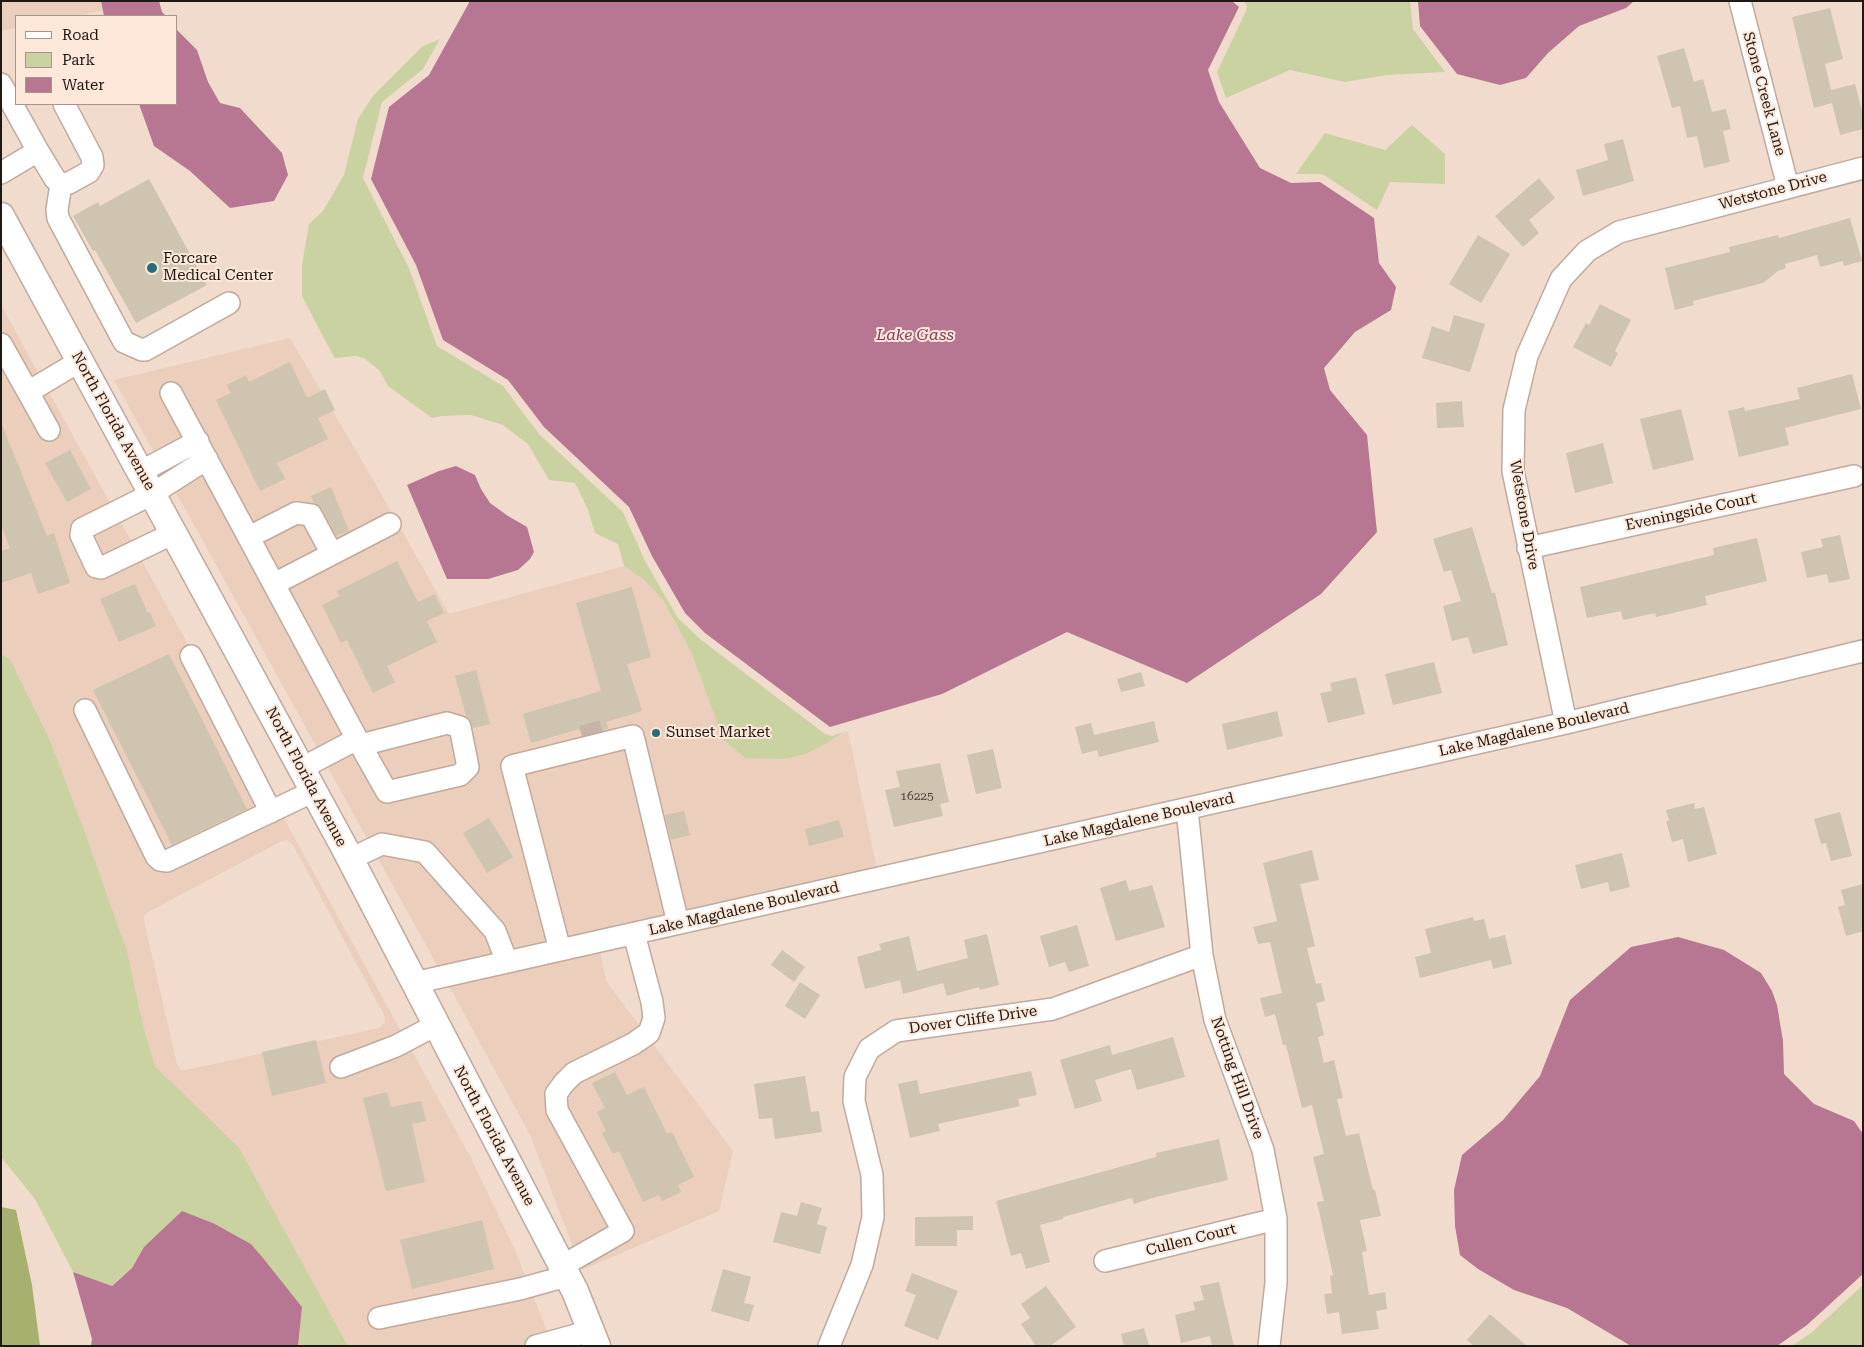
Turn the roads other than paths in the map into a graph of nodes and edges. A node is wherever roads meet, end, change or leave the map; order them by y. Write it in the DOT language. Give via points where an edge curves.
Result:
graph roads {
  1 [pos="1740,1"];
  2 [pos="1,84"];
  3 [pos="65,105"];
  4 [pos="38,151"];
  5 [pos="1863,168"];
  6 [pos="1,173"];
  7 [pos="61,184"];
  8 [pos="1788,187"];
  9 [pos="1,216"];
  10 [pos="229,303"];
  11 [pos="1,344"];
  12 [pos="80,360"];
  13 [pos="28,392"];
  14 [pos="171,393"];
  15 [pos="49,430"];
  16 [pos="202,450"];
  17 [pos="1854,476"];
  18 [pos="146,483"];
  19 [pos="390,524"];
  20 [pos="174,533"];
  21 [pos="249,537"];
  22 [pos="1528,548"];
  23 [pos="332,554"];
  24 [pos="274,584"];
  25 [pos="1863,651"];
  26 [pos="191,656"];
  27 [pos="85,710"];
  28 [pos="1566,723"];
  29 [pos="359,742"];
  30 [pos="302,768"];
  31 [pos="314,791"];
  32 [pos="1187,809"];
  33 [pos="271,812"];
  34 [pos="350,859"];
  35 [pos="678,923"];
  36 [pos="634,934"];
  37 [pos="560,950"];
  38 [pos="1202,955"];
  39 [pos="507,962"];
  40 [pos="414,983"];
  41 [pos="436,1025"];
  42 [pos="341,1067"];
  43 [pos="1276,1218"];
  44 [pos="1105,1260"];
  45 [pos="565,1271"];
  46 [pos="380,1318"];
  47 [pos="594,1338"];
  48 [pos="536,1346"];
  49 [pos="829,1346"];
  50 [pos="1269,1346"];
  1 -- 8 [label="street, Stone Creek Lane"];
  2 -- 4 [label="street"];
  3 -- 7 [label="street" via="92,157 93,165 89,172 69,184"];
  4 -- 6 [label="street"];
  4 -- 7 [label="street"];
  5 -- 8 [label="street, Wetstone Drive"];
  7 -- 10 [label="street" via="58,218 124,342 145,350"];
  8 -- 22 [label="street, Wetstone Drive" via="1619,232 1587,251 1560,279 1527,356 1514,410 1513,470"];
  9 -- 12 [label="main road, North Florida Avenue"];
  11 -- 13 [label="street"];
  12 -- 13 [label="street"];
  12 -- 18 [label="main road, North Florida Avenue"];
  13 -- 15 [label="street"];
  14 -- 16 [label="street"];
  16 -- 18 [label="street"];
  16 -- 21 [label="street"];
  17 -- 22 [label="street, Eveningside Court"];
  18 -- 20 [label="main road, North Florida Avenue"];
  18 -- 20 [label="street" via="82,529 81,536 96,566 101,568"];
  19 -- 23 [label="street"];
  20 -- 30 [label="main road, North Florida Avenue"];
  21 -- 23 [label="street" via="296,512 311,515"];
  21 -- 24 [label="street"];
  22 -- 28 [label="street, Wetstone Drive"];
  23 -- 24 [label="street"];
  24 -- 29 [label="street"];
  25 -- 28 [label="street, Lake Magdalene Boulevard"];
  26 -- 33 [label="street"];
  27 -- 33 [label="street" via="160,860 167,861"];
  28 -- 32 [label="street, Lake Magdalene Boulevard"];
  29 -- 29 [label="street" via="387,792 460,775 468,767 460,727 446,723"];
  29 -- 30 [label="street"];
  30 -- 31 [label="main road, North Florida Avenue"];
  31 -- 33 [label="street"];
  31 -- 34 [label="main road, North Florida Avenue"];
  32 -- 35 [label="street, Lake Magdalene Boulevard"];
  32 -- 38 [label="street, Notting Hill Drive"];
  34 -- 39 [label="street" via="382,844 425,852 495,932"];
  34 -- 40 [label="main road, North Florida Avenue"];
  35 -- 36 [label="street, Lake Magdalene Boulevard"];
  35 -- 37 [label="street" via="633,736 611,735 512,766"];
  36 -- 37 [label="street, Lake Magdalene Boulevard"];
  36 -- 45 [label="street" via="653,1010 649,1033 574,1073 556,1094 557,1110 623,1231"];
  37 -- 39 [label="street, Lake Magdalene Boulevard"];
  38 -- 43 [label="street, Notting Hill Drive" via="1215,1020 1263,1150"];
  38 -- 49 [label="street, Dover Cliffe Drive" via="1053,1009 896,1031 870,1048 855,1077 854,1101 872,1175 873,1218 862,1265"];
  39 -- 40 [label="street, Lake Magdalene Boulevard"];
  40 -- 41 [label="main road, North Florida Avenue"];
  41 -- 42 [label="street" via="396,1046"];
  41 -- 45 [label="main road, North Florida Avenue"];
  43 -- 44 [label="street, Cullen Court"];
  43 -- 50 [label="street, Notting Hill Drive" via="1276,1283"];
  45 -- 46 [label="street" via="520,1289"];
  45 -- 47 [label="main road, North Florida Avenue"];
  47 -- 48 [label="street"];
}
